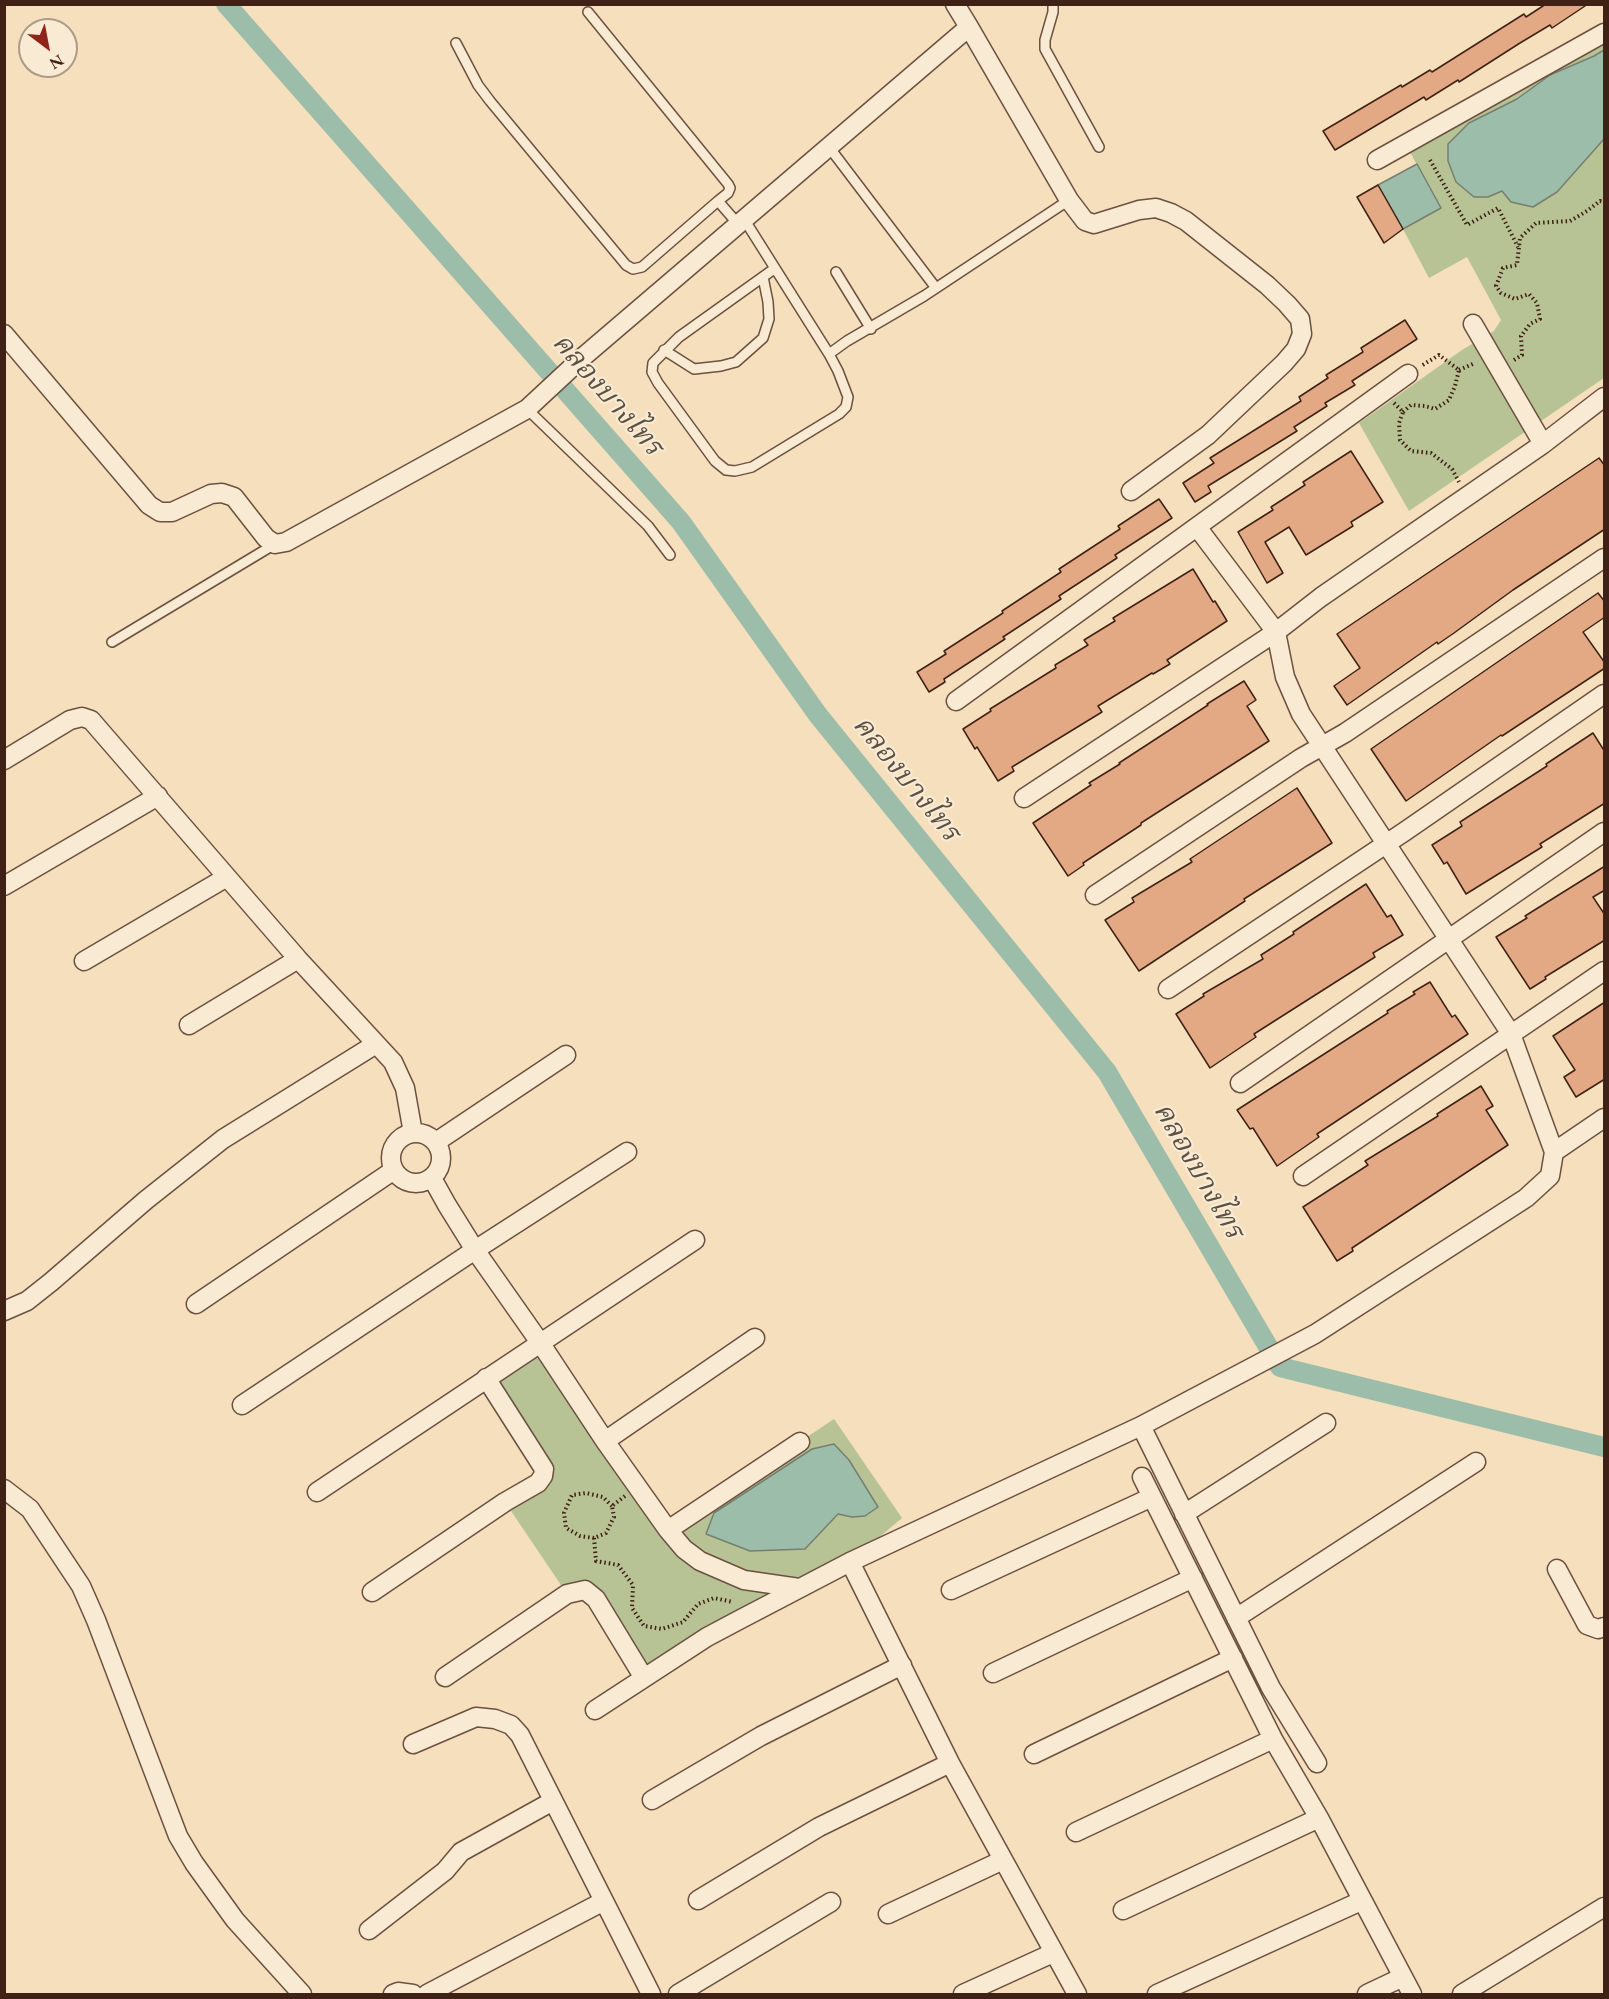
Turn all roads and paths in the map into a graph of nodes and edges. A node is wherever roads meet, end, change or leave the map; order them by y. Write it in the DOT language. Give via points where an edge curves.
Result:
graph roads {
  1 [pos="955,4"];
  2 [pos="1053,4"];
  3 [pos="588,12"];
  4 [pos="969,27"];
  5 [pos="1605,33"];
  6 [pos="456,43"];
  7 [pos="829,147"];
  8 [pos="1099,147"];
  9 [pos="1377,160"];
  10 [pos="1430,160"];
  11 [pos="1070,200"];
  12 [pos="718,201"];
  13 [pos="1605,202"];
  14 [pos="741,221"];
  15 [pos="1519,248"];
  16 [pos="774,269"];
  17 [pos="837,272"];
  18 [pos="763,277"];
  19 [pos="936,288"];
  20 [pos="1473,324"];
  21 [pos="871,329"];
  22 [pos="4,334"];
  23 [pos="1488,349"];
  24 [pos="664,350"];
  25 [pos="829,354"];
  26 [pos="1408,374"];
  27 [pos="1386,390"];
  28 [pos="1605,397"];
  29 [pos="529,407"];
  30 [pos="1404,412"];
  31 [pos="1543,444"];
  32 [pos="1131,491"];
  33 [pos="1467,496"];
  34 [pos="1197,526"];
  35 [pos="271,541"];
  36 [pos="670,555"];
  37 [pos="1605,558"];
  38 [pos="1276,632"];
  39 [pos="112,642"];
  40 [pos="1605,694"];
  41 [pos="956,701"];
  42 [pos="1322,746"];
  43 [pos="4,760"];
  44 [pos="158,796"];
  45 [pos="1024,798"];
  46 [pos="1605,832"];
  47 [pos="1386,843"];
  48 [pos="227,876"];
  49 [pos="4,886"];
  50 [pos="1095,895"];
  51 [pos="1449,939"];
  52 [pos="298,959"];
  53 [pos="84,961"];
  54 [pos="1605,971"];
  55 [pos="1168,989"];
  56 [pos="189,1025"];
  57 [pos="1511,1034"];
  58 [pos="376,1044"];
  59 [pos="566,1055"];
  60 [pos="1240,1083"];
  61 [pos="1605,1118"];
  62 [pos="413,1133"];
  63 [pos="436,1142"];
  64 [pos="627,1152"];
  65 [pos="1554,1152"];
  66 [pos="394,1170"];
  67 [pos="1303,1176"];
  68 [pos="432,1178"];
  69 [pos="695,1240"];
  70 [pos="475,1250"];
  71 [pos="196,1304"];
  72 [pos="4,1311"];
  73 [pos="755,1338"];
  74 [pos="542,1344"];
  75 [pos="486,1378"];
  76 [pos="242,1406"];
  77 [pos="1326,1423"];
  78 [pos="1141,1426"];
  79 [pos="604,1441"];
  80 [pos="800,1442"];
  81 [pos="1476,1462"];
  82 [pos="1143,1477"];
  83 [pos="637,1486"];
  84 [pos="4,1489"];
  85 [pos="317,1492"];
  86 [pos="1152,1497"];
  87 [pos="612,1506"];
  88 [pos="1184,1514"];
  89 [pos="668,1530"];
  90 [pos="594,1538"];
  91 [pos="850,1562"];
  92 [pos="1557,1569"];
  93 [pos="1193,1578"];
  94 [pos="799,1588"];
  95 [pos="951,1590"];
  96 [pos="372,1592"];
  97 [pos="733,1602"];
  98 [pos="1236,1618"];
  99 [pos="1605,1627"];
  100 [pos="1233,1658"];
  101 [pos="902,1665"];
  102 [pos="993,1673"];
  103 [pos="445,1677"];
  104 [pos="644,1678"];
  105 [pos="595,1710"];
  106 [pos="1273,1740"];
  107 [pos="413,1744"];
  108 [pos="1034,1754"];
  109 [pos="950,1763"];
  110 [pos="1317,1763"];
  111 [pos="652,1800"];
  112 [pos="553,1801"];
  113 [pos="1319,1818"];
  114 [pos="1076,1832"];
  115 [pos="1003,1860"];
  116 [pos="698,1900"];
  117 [pos="604,1901"];
  118 [pos="1361,1901"];
  119 [pos="831,1902"];
  120 [pos="1605,1907"];
  121 [pos="1124,1910"];
  122 [pos="888,1914"];
  123 [pos="369,1930"];
  124 [pos="1053,1953"];
  125 [pos="1403,1977"];
  126 [pos="302,1995"];
  127 [pos="393,1995"];
  128 [pos="413,1995"];
  129 [pos="427,1995"];
  130 [pos="651,1995"];
  131 [pos="678,1995"];
  132 [pos="963,1995"];
  133 [pos="1077,1995"];
  134 [pos="1157,1995"];
  135 [pos="1367,1995"];
  136 [pos="1412,1995"];
  137 [pos="1462,1995"];
  1 -- 4 [label="street"];
  2 -- 8 [label="lane" via="1045,49"];
  3 -- 12 [label="lane" via="728,184 728,193"];
  4 -- 7 [label="street"];
  4 -- 11 [label="street"];
  5 -- 9 [label="street"];
  6 -- 12 [label="lane" via="490,101 626,266 642,267"];
  7 -- 14 [label="street"];
  7 -- 19 [label="lane"];
  10 -- 15 [label="path" via="1467,225 1498,208"];
  11 -- 19 [label="lane"];
  11 -- 32 [label="street" via="1085,221 1095,224 1139,210 1156,208 1171,213 1267,285 1300,319 1302,334 1284,363 1208,435"];
  12 -- 14 [label="lane"];
  13 -- 15 [label="path" via="1600,201 1570,220 1536,223 1520,238"];
  14 -- 16 [label="lane"];
  14 -- 29 [label="street"];
  15 -- 23 [label="path" via="1517,265 1503,268 1496,285 1501,293 1515,299 1529,294 1537,303 1540,319 1521,336 1522,355 1512,361 1501,352"];
  16 -- 18 [label="lane"];
  16 -- 25 [label="lane"];
  17 -- 21 [label="lane"];
  18 -- 24 [label="lane"];
  18 -- 24 [label="lane" via="769,319 763,338 736,362 694,369"];
  19 -- 21 [label="lane"];
  20 -- 23 [label="street"];
  21 -- 25 [label="lane"];
  22 -- 35 [label="street" via="149,505 160,512 172,512 222,493 234,497"];
  23 -- 31 [label="street"];
  24 -- 25 [label="lane" via="653,363 652,372 658,383 715,461 726,470 735,471 752,467 846,407 848,397"];
  26 -- 27 [label="street"];
  26 -- 30 [label="path" via="1439,355 1458,370 1449,400 1435,409 1411,405"];
  27 -- 30 [label="path"];
  27 -- 34 [label="street"];
  28 -- 31 [label="street"];
  29 -- 35 [label="street" via="286,542"];
  29 -- 36 [label="lane" via="648,526"];
  30 -- 33 [label="path" via="1398,423 1400,440 1411,451 1431,453 1452,469"];
  31 -- 33 [label="street"];
  33 -- 38 [label="street"];
  34 -- 38 [label="street"];
  34 -- 41 [label="street"];
  35 -- 39 [label="lane"];
  37 -- 42 [label="street"];
  38 -- 42 [label="street" via="1285,677 1301,714"];
  38 -- 45 [label="street"];
  40 -- 47 [label="street"];
  42 -- 47 [label="street"];
  42 -- 50 [label="street"];
  43 -- 44 [label="street" via="70,720 82,717 91,720"];
  44 -- 48 [label="street"];
  44 -- 49 [label="street"];
  46 -- 51 [label="street"];
  47 -- 51 [label="street"];
  47 -- 55 [label="street"];
  48 -- 52 [label="street"];
  48 -- 53 [label="street"];
  51 -- 57 [label="street"];
  51 -- 60 [label="street"];
  52 -- 56 [label="street"];
  52 -- 58 [label="street"];
  54 -- 57 [label="street"];
  57 -- 65 [label="street"];
  57 -- 67 [label="street"];
  58 -- 62 [label="street" via="393,1062 405,1088"];
  58 -- 72 [label="street" via="223,1139 27,1301"];
  59 -- 63 [label="street"];
  61 -- 65 [label="street"];
  62 -- 63 [label="street"];
  62 -- 66 [label="street" via="394,1147"];
  63 -- 68 [label="street" via="441,1161"];
  64 -- 70 [label="street"];
  65 -- 78 [label="street" via="1550,1176 1526,1198 1315,1334"];
  66 -- 68 [label="street" via="404,1180 419,1183"];
  66 -- 71 [label="street"];
  68 -- 70 [label="street"];
  69 -- 74 [label="street"];
  70 -- 74 [label="street"];
  70 -- 76 [label="street"];
  73 -- 79 [label="street"];
  74 -- 75 [label="street"];
  74 -- 79 [label="street"];
  75 -- 85 [label="street"];
  75 -- 96 [label="street" via="544,1469 543,1476"];
  77 -- 88 [label="street"];
  78 -- 88 [label="street"];
  78 -- 91 [label="street"];
  79 -- 83 [label="street"];
  80 -- 89 [label="street"];
  81 -- 98 [label="street"];
  82 -- 86 [label="street"];
  83 -- 87 [label="path"];
  83 -- 89 [label="street"];
  84 -- 126 [label="street" via="30,1509 81,1586 178,1836 235,1920"];
  86 -- 93 [label="street"];
  86 -- 95 [label="street"];
  87 -- 90 [label="path" via="614,1517 606,1533"];
  87 -- 90 [label="path" via="603,1497 572,1495 564,1513 566,1528"];
  88 -- 98 [label="street"];
  89 -- 94 [label="street" via="700,1561 744,1580"];
  90 -- 97 [label="path" via="596,1561 618,1565 633,1584 633,1608 644,1626 662,1629 683,1622 698,1604 714,1598"];
  91 -- 94 [label="street"];
  91 -- 101 [label="street"];
  92 -- 99 [label="street" via="1587,1625"];
  93 -- 100 [label="street"];
  93 -- 102 [label="street"];
  94 -- 104 [label="street" via="707,1636"];
  98 -- 110 [label="street" via="1271,1688"];
  100 -- 106 [label="street"];
  100 -- 108 [label="street"];
  101 -- 109 [label="street"];
  101 -- 111 [label="street" via="761,1736"];
  103 -- 104 [label="street" via="567,1594 585,1590 596,1599"];
  104 -- 105 [label="street"];
  106 -- 113 [label="street"];
  106 -- 114 [label="street"];
  107 -- 112 [label="street" via="476,1717 511,1725 520,1735"];
  109 -- 115 [label="street"];
  109 -- 116 [label="street" via="819,1827"];
  112 -- 117 [label="street"];
  112 -- 123 [label="street" via="461,1852 445,1871"];
  113 -- 118 [label="street"];
  113 -- 121 [label="street"];
  115 -- 122 [label="street"];
  115 -- 124 [label="street"];
  117 -- 129 [label="street"];
  117 -- 130 [label="street"];
  118 -- 125 [label="street"];
  118 -- 134 [label="street"];
  119 -- 131 [label="street"];
  120 -- 137 [label="street"];
  124 -- 132 [label="street"];
  124 -- 133 [label="street"];
  125 -- 135 [label="street"];
  125 -- 136 [label="street"];
  127 -- 128 [label="street"];
}
